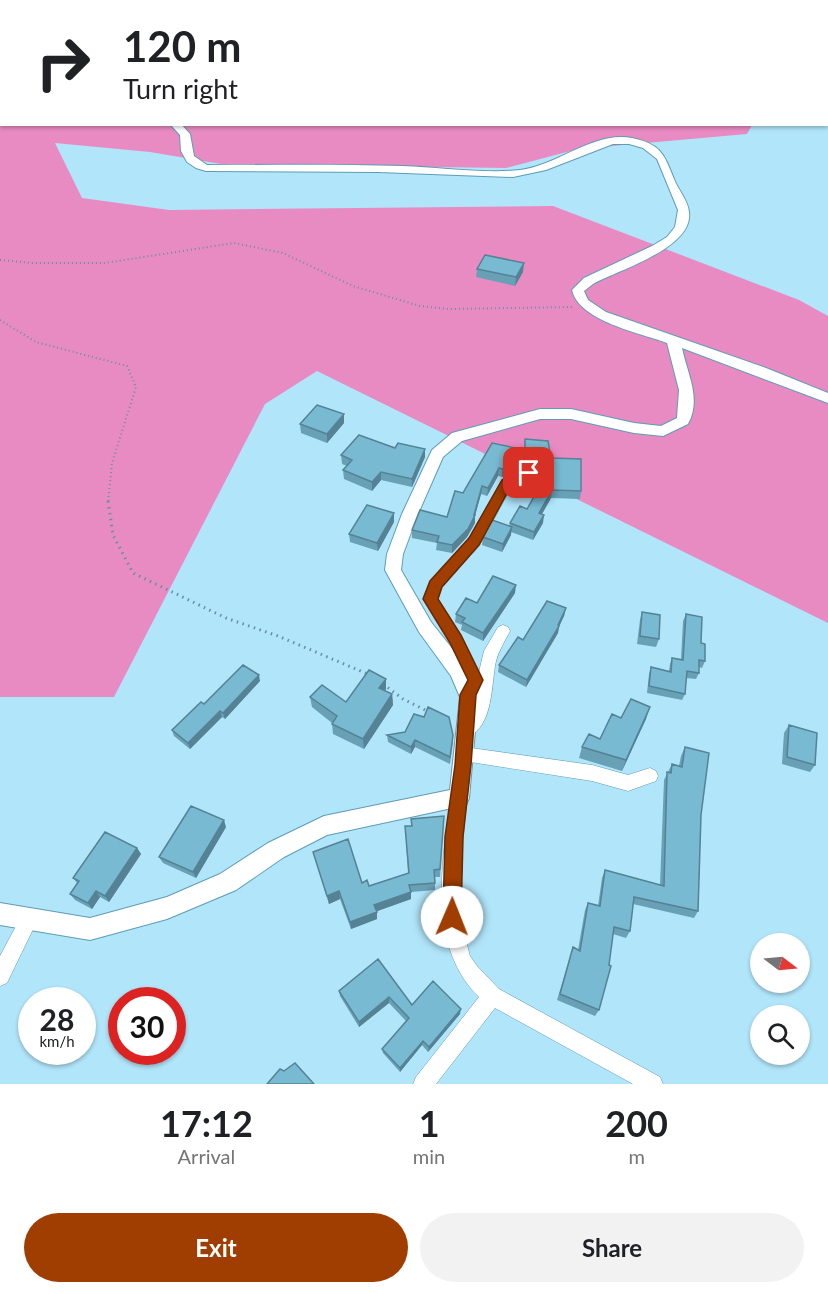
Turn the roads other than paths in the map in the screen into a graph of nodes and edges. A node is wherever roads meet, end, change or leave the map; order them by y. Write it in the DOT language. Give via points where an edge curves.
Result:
graph roads {
  1 [pos="177,126"];
  2 [pos="674,342"];
  3 [pos="828,398"];
  4 [pos="529,473"];
  5 [pos="503,631"];
  6 [pos="468,695"];
  7 [pos="466,732"];
  8 [pos="464,754"];
  9 [pos="650,776"];
  10 [pos="459,798"];
  11 [pos="0,914"];
  12 [pos="29,919"];
  13 [pos="0,976"];
  14 [pos="492,996"];
  15 [pos="423,1084"];
  16 [pos="653,1084"];
  1 -- 2 [label="street" via="185,134 189,159 206,168 506,174 548,166 591,146 618,140 636,142 662,158 681,204 681,226 658,249 585,281 578,290 579,297 601,315"];
  2 -- 3 [label="street"];
  2 -- 6 [label="street" via="689,406 683,421 663,431 572,414 540,414 457,437 437,454 410,513 393,570 425,627 459,672"];
  4 -- 6 [label="street" via="518,474 507,483 474,542 435,585 430,599 476,680"];
  5 -- 7 [label="street" via="493,645 485,672 482,707"];
  6 -- 7 [label="street"];
  7 -- 8 [label="street"];
  8 -- 9 [label="street" via="592,773 628,783"];
  8 -- 10 [label="street"];
  10 -- 12 [label="street" via="324,826 276,849 228,882 167,908 90,929"];
  10 -- 14 [label="street" via="452,917 461,958"];
  11 -- 12 [label="street"];
  12 -- 13 [label="street"];
  14 -- 15 [label="street"];
  14 -- 16 [label="street"];
}
